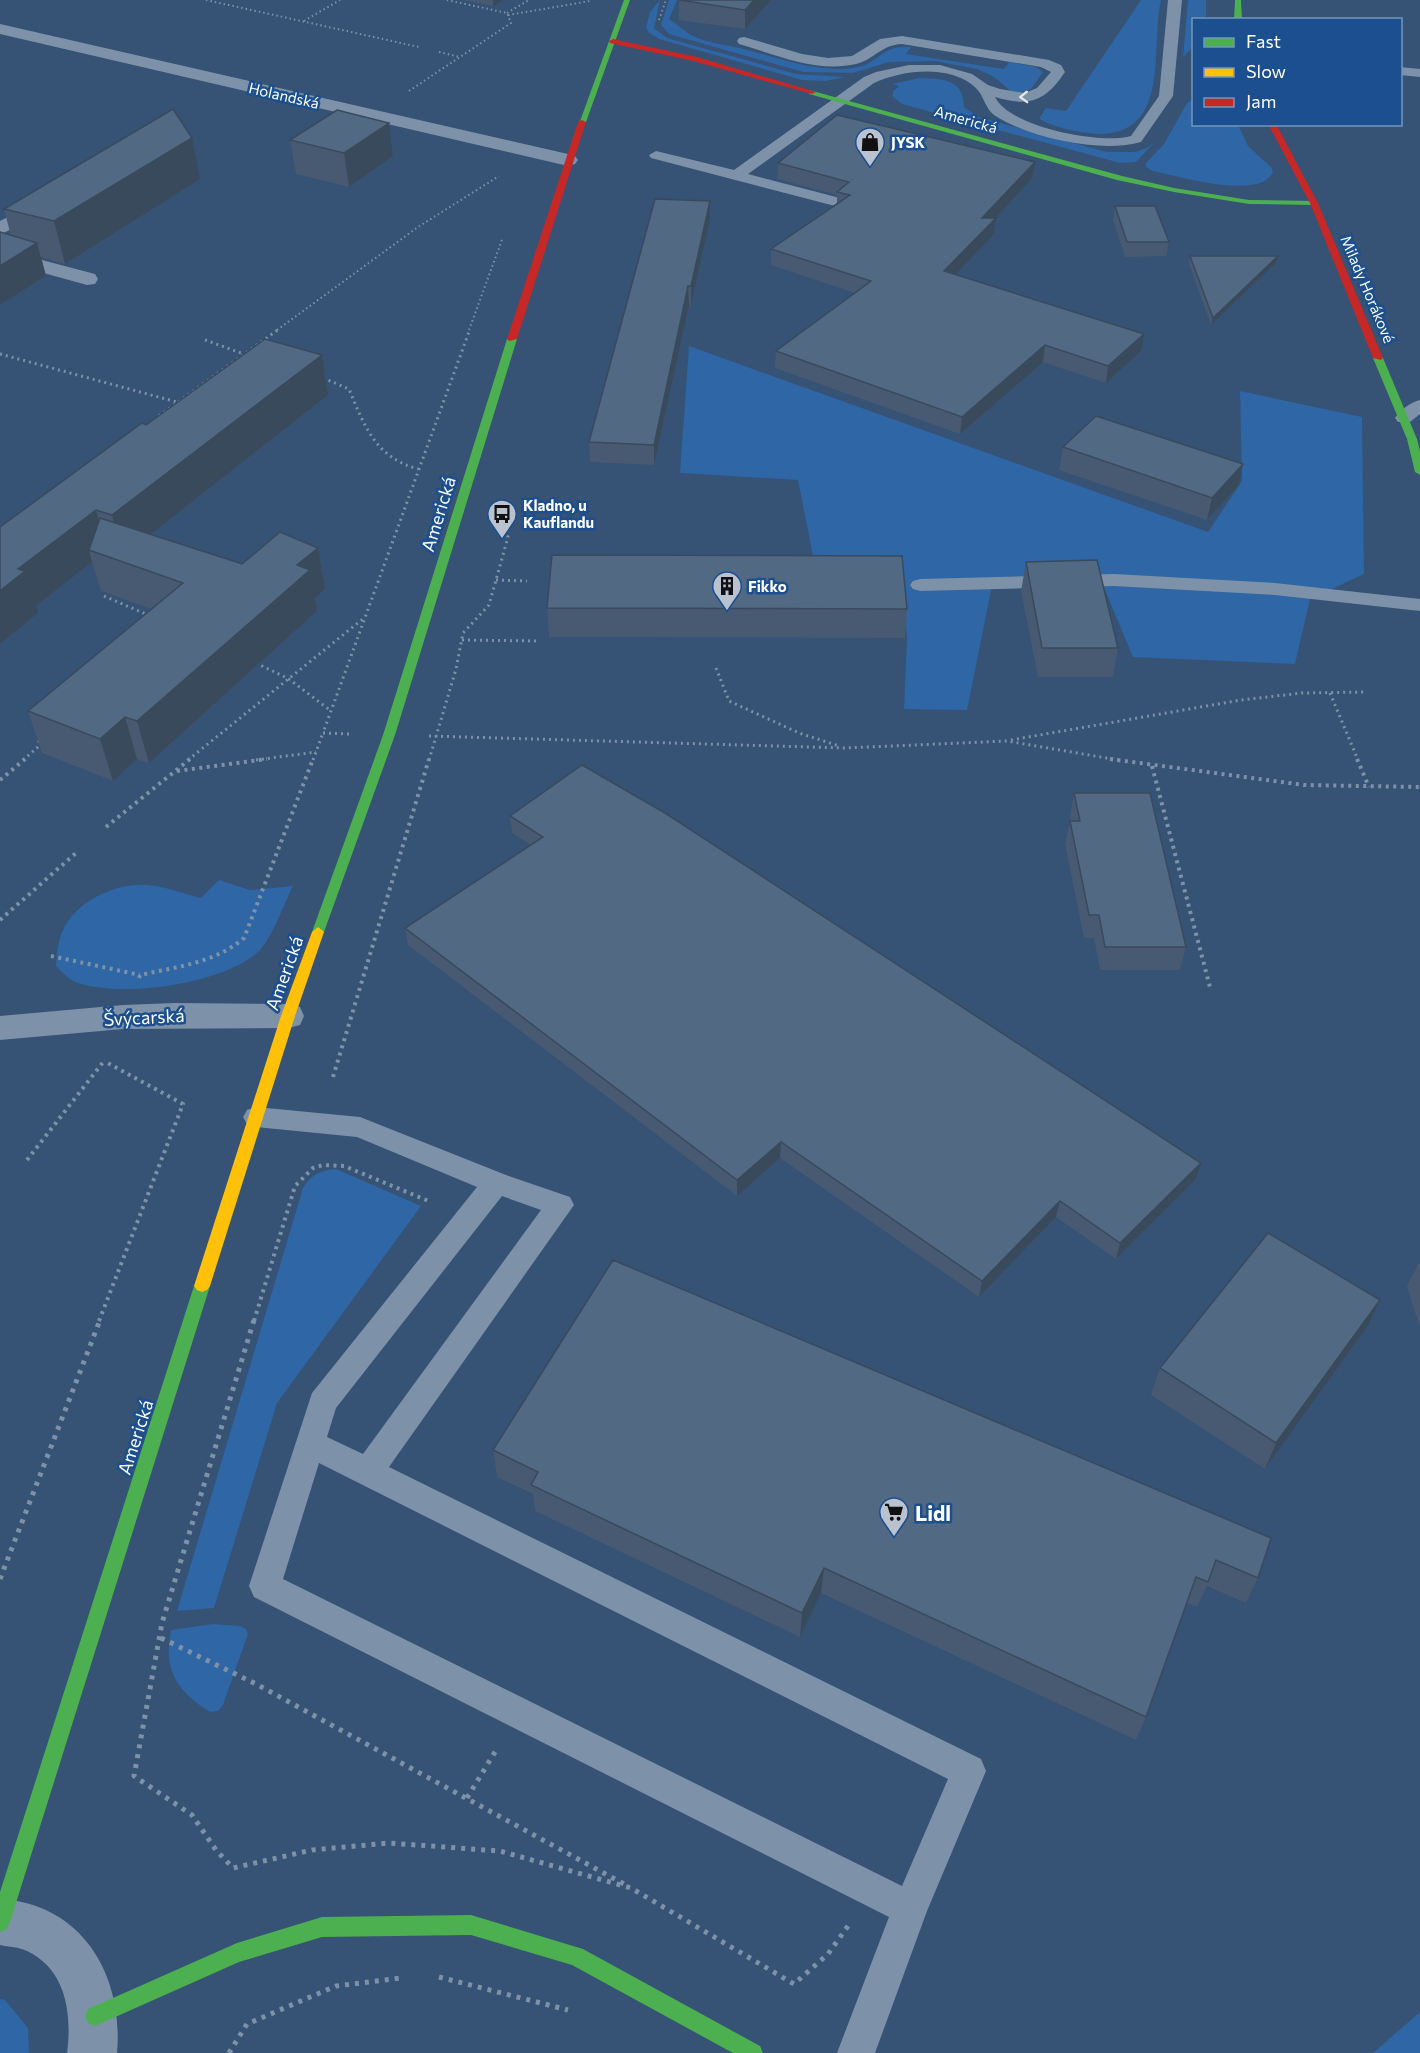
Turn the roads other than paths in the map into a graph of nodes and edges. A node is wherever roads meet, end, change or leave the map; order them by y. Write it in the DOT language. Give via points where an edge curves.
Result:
graph roads {
  1 [pos="627,0"];
  2 [pos="1175,0"];
  3 [pos="1238,0"];
  4 [pos="1238,18"];
  5 [pos="0,29"];
  6 [pos="613,41"];
  7 [pos="744,41"];
  8 [pos="1420,59"];
  9 [pos="1409,72"];
  10 [pos="984,88"];
  11 [pos="839,100"];
  12 [pos="1273,126"];
  13 [pos="656,155"];
  14 [pos="568,160"];
  15 [pos="736,176"];
  16 [pos="68,190"];
  17 [pos="835,201"];
  18 [pos="1314,203"];
  19 [pos="0,229"];
  20 [pos="0,255"];
  21 [pos="87,279"];
  22 [pos="1420,405"];
  23 [pos="1404,418"];
  24 [pos="1420,472"];
  25 [pos="920,585"];
  26 [pos="1420,605"];
  27 [pos="288,1016"];
  28 [pos="0,1028"];
  29 [pos="256,1117"];
  30 [pos="496,1183"];
  31 [pos="310,1443"];
  32 [pos="368,1472"];
  33 [pos="910,1909"];
  34 [pos="0,1922"];
  35 [pos="93,2035"];
  36 [pos="753,2053"];
  37 [pos="856,2053"];
  1 -- 6 [label="street, Americká"];
  2 -- 10 [label="lane" via="1166,96 1136,139 1092,142 1014,120 995,109"];
  3 -- 4 [label="street"];
  5 -- 14 [label="street, Holandská"];
  6 -- 11 [label="street, Americká" via="694,59"];
  6 -- 14 [label="street, Americká"];
  7 -- 10 [label="lane, one-way" via="832,62 859,58 883,42 908,41 1056,68 1057,75 1042,93 1033,97 1011,97"];
  8 -- 9 [label="lane"];
  10 -- 11 [label="lane" via="953,73 907,70 874,78"];
  11 -- 15 [label="lane"];
  11 -- 18 [label="street, Americká" via="1046,159 1174,190 1249,202"];
  12 -- 18 [label="street, Milady Horákové"];
  13 -- 15 [label="lane"];
  14 -- 27 [label="street, Americká" via="411,669"];
  15 -- 17 [label="lane"];
  16 -- 19 [label="street"];
  18 -- 23 [label="street, Milady Horákové"];
  20 -- 21 [label="street"];
  22 -- 23 [label="lane"];
  23 -- 24 [label="street, Milady Horákové"];
  25 -- 26 [label="lane" via="1114,580 1275,589"];
  27 -- 28 [label="street, Švýcarská" via="154,1015"];
  27 -- 29 [label="street, Americká"];
  29 -- 30 [label="lane" via="360,1127"];
  29 -- 34 [label="street, Americká"];
  30 -- 31 [label="lane" via="323,1402"];
  30 -- 32 [label="lane" via="560,1205"];
  31 -- 32 [label="lane"];
  31 -- 33 [label="lane" via="265,1586"];
  32 -- 33 [label="lane" via="969,1771"];
  33 -- 37 [label="lane"];
  34 -- 35 [label="street" via="46,1935 63,1950 89,1990"];
  35 -- 36 [label="street" via="237,1953 322,1927 471,1925 576,1956"];
}
